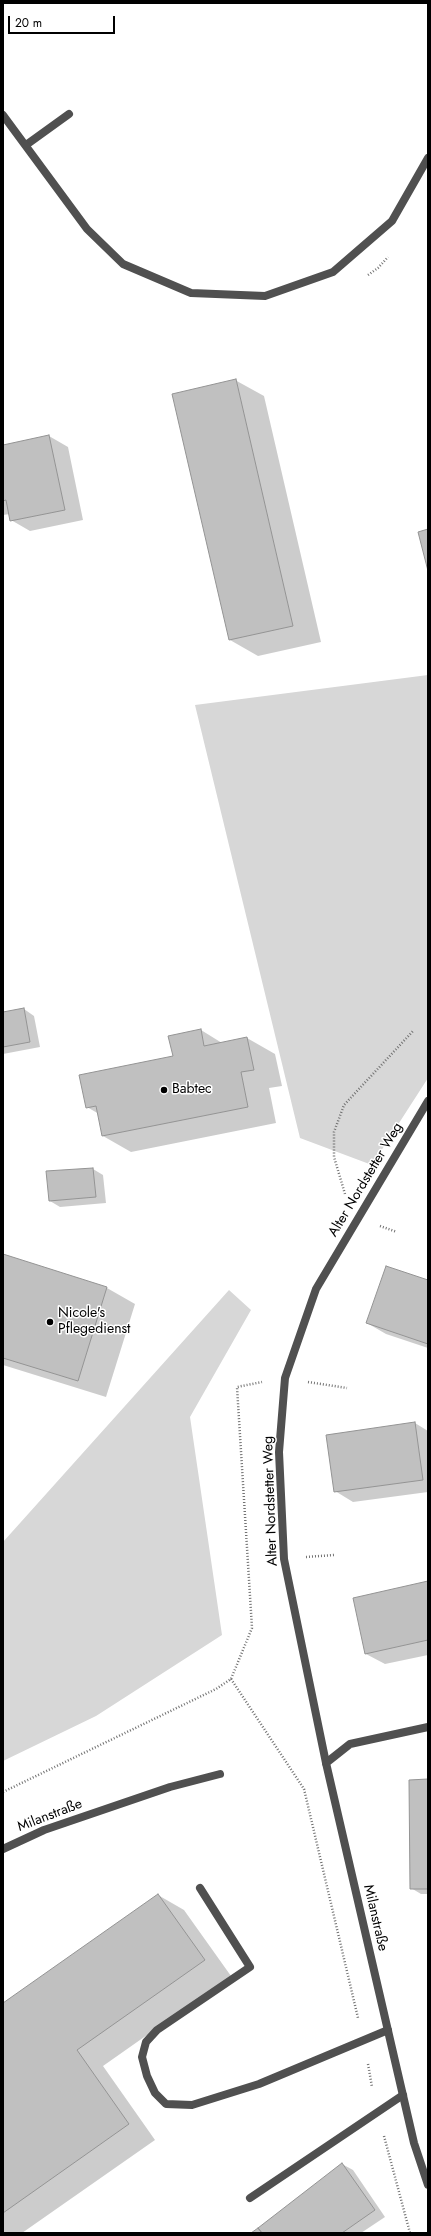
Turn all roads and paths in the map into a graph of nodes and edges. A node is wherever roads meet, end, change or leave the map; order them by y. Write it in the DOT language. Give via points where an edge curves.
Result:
graph roads {
  1 [pos="69,114"];
  2 [pos="3,115"];
  3 [pos="26,145"];
  4 [pos="428,158"];
  5 [pos="394,252"];
  6 [pos="365,277"];
  7 [pos="414,1030"];
  8 [pos="428,1101"];
  9 [pos="358,1217"];
  10 [pos="285,1378"];
  11 [pos="347,1388"];
  12 [pos="231,1679"];
  13 [pos="428,1727"];
  14 [pos="326,1763"];
  15 [pos="220,1774"];
  16 [pos="3,1792"];
  17 [pos="3,1849"];
  18 [pos="200,1888"];
  19 [pos="388,2030"];
  20 [pos="363,2042"];
  21 [pos="403,2094"];
  22 [pos="377,2111"];
  23 [pos="428,2184"];
  24 [pos="250,2198"];
  25 [pos="410,2233"];
  1 -- 3 [label="street"];
  2 -- 3 [label="street"];
  3 -- 4 [label="street" via="87,229 123,264 191,293 265,296 334,272 392,221"];
  5 -- 6 [label="path"];
  7 -- 9 [label="path" via="344,1105 334,1132 334,1157 342,1188"];
  8 -- 9 [label="street, Alter Nordstetter Weg"];
  9 -- 10 [label="street, Alter Nordstetter Weg" via="316,1288"];
  10 -- 11 [label="path"];
  10 -- 12 [label="path" via="237,1387 252,1628"];
  10 -- 14 [label="street, Alter Nordstetter Weg" via="279,1452 284,1559"];
  12 -- 16 [label="path" via="216,1689"];
  12 -- 20 [label="path" via="304,1789"];
  13 -- 14 [label="street" via="350,1744"];
  14 -- 19 [label="street, Milanstraße"];
  15 -- 17 [label="street, Milanstraße" via="162,1789 44,1830"];
  18 -- 20 [label="street" via="250,1967 157,2030 146,2042 142,2056 147,2076 155,2093 166,2104 192,2105 244,2088"];
  19 -- 20 [label="street"];
  19 -- 21 [label="street, Milanstraße"];
  20 -- 22 [label="path"];
  21 -- 22 [label="street"];
  21 -- 23 [label="street, Milanstraße" via="414,2143"];
  22 -- 24 [label="street"];
  22 -- 25 [label="path"];
}
